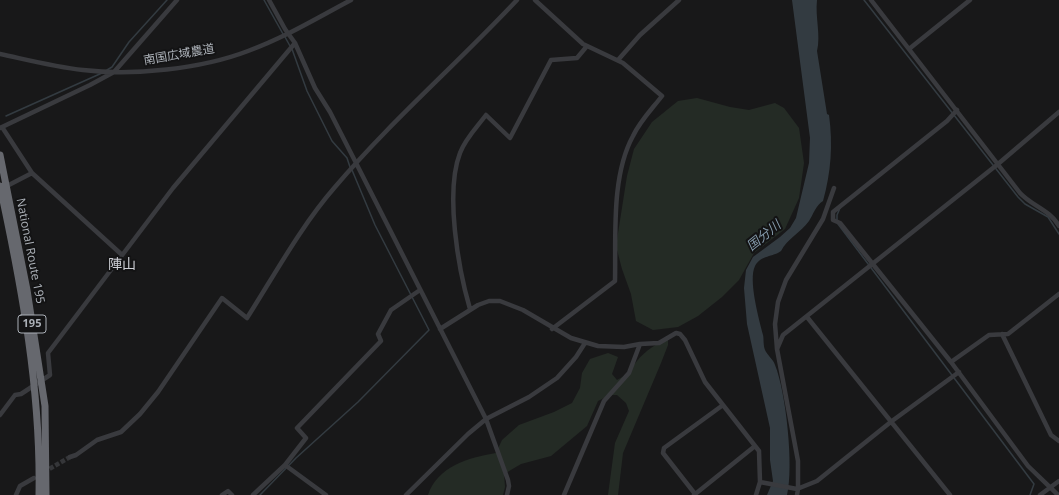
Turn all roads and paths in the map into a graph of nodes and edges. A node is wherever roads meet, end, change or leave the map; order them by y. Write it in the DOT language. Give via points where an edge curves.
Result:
graph roads {
  1 [pos="177,0"];
  2 [pos="270,0"];
  3 [pos="351,0"];
  4 [pos="516,0"];
  5 [pos="535,0"];
  6 [pos="679,0"];
  7 [pos="871,0"];
  8 [pos="970,0"];
  9 [pos="286,34"];
  10 [pos="292,46"];
  11 [pos="587,46"];
  12 [pos="909,49"];
  13 [pos="0,54"];
  14 [pos="618,60"];
  15 [pos="114,72"];
  16 [pos="957,110"];
  17 [pos="1059,112"];
  18 [pos="1,127"];
  19 [pos="0,155"];
  20 [pos="998,164"];
  21 [pos="353,167"];
  22 [pos="32,173"];
  23 [pos="2,188"];
  24 [pos="834,188"];
  25 [pos="1059,226"];
  26 [pos="121,254"];
  27 [pos="872,263"];
  28 [pos="418,292"];
  29 [pos="1059,294"];
  30 [pos="470,309"];
  31 [pos="807,317"];
  32 [pos="440,329"];
  33 [pos="552,329"];
  34 [pos="1002,334"];
  35 [pos="585,343"];
  36 [pos="640,344"];
  37 [pos="777,349"];
  38 [pos="951,362"];
  39 [pos="959,372"];
  40 [pos="41,381"];
  41 [pos="34,385"];
  42 [pos="723,405"];
  43 [pos="0,415"];
  44 [pos="486,419"];
  45 [pos="892,421"];
  46 [pos="1059,441"];
  47 [pos="755,446"];
  48 [pos="70,457"];
  49 [pos="285,465"];
  50 [pos="34,478"];
  51 [pos="1059,481"];
  52 [pos="760,482"];
  53 [pos="1051,486"];
  54 [pos="798,489"];
  55 [pos="16,495"];
  56 [pos="40,495"];
  57 [pos="46,495"];
  58 [pos="222,495"];
  59 [pos="232,495"];
  60 [pos="253,495"];
  61 [pos="326,495"];
  62 [pos="406,495"];
  63 [pos="507,495"];
  64 [pos="564,495"];
  65 [pos="694,495"];
  66 [pos="756,495"];
  67 [pos="797,495"];
  68 [pos="950,495"];
  69 [pos="1040,495"];
  70 [pos="1058,495"];
  1 -- 15 [label="street"];
  2 -- 9 [label="street"];
  3 -- 9 [label="street, 南国広域農道"];
  4 -- 21 [label="street"];
  5 -- 11 [label="street"];
  6 -- 14 [label="street" via="640,35"];
  7 -- 12 [label="street"];
  8 -- 12 [label="street"];
  9 -- 10 [label="street"];
  9 -- 15 [label="street, 南国広域農道" via="247,52 188,66 141,72"];
  10 -- 21 [label="street" via="330,112"];
  10 -- 26 [label="street" via="209,143"];
  11 -- 14 [label="street"];
  11 -- 30 [label="street" via="577,58 551,60 510,138 486,115 464,144 456,168 454,214 458,254"];
  12 -- 16 [label="street"];
  13 -- 15 [label="street, 南国広域農道" via="58,67"];
  14 -- 33 [label="street" via="662,96 636,130 622,167 616,213 615,281"];
  15 -- 18 [label="street"];
  16 -- 20 [label="street"];
  16 -- 27 [label="street" via="947,121 833,212 833,220 840,223"];
  17 -- 20 [label="street"];
  18 -- 22 [label="street"];
  19 -- 23 [label="highway, National Route 195 / 195"];
  20 -- 25 [label="street" via="1026,199 1049,213"];
  20 -- 27 [label="street"];
  21 -- 28 [label="street"];
  21 -- 48 [label="street" via="319,207 247,318 222,298 140,414 121,432 97,440"];
  22 -- 23 [label="street"];
  22 -- 26 [label="street"];
  23 -- 40 [label="highway, National Route 195 / 195" via="27,290"];
  23 -- 41 [label="highway, National Route 195 / 195" via="27,326"];
  24 -- 37 [label="street" via="823,219 786,280 778,302 775,324"];
  26 -- 40 [label="street" via="48,353 50,375"];
  27 -- 31 [label="street"];
  27 -- 38 [label="street"];
  28 -- 32 [label="street"];
  28 -- 49 [label="street" via="391,310 378,334 381,341 297,428 306,438"];
  29 -- 34 [label="street" via="1008,334"];
  30 -- 32 [label="street"];
  30 -- 33 [label="street" via="484,302 500,301 523,310"];
  31 -- 37 [label="street" via="783,335"];
  31 -- 45 [label="street"];
  32 -- 44 [label="street"];
  33 -- 35 [label="street"];
  34 -- 38 [label="street" via="989,335"];
  34 -- 46 [label="street" via="1051,435"];
  35 -- 36 [label="street" via="611,348"];
  35 -- 44 [label="street" via="576,357 546,387"];
  36 -- 42 [label="street" via="659,343 676,333 680,334 705,382"];
  36 -- 64 [label="street" via="629,373 604,401"];
  37 -- 54 [label="street" via="798,461"];
  38 -- 39 [label="street"];
  39 -- 45 [label="street"];
  39 -- 53 [label="street" via="1028,466"];
  40 -- 41 [label="street"];
  40 -- 57 [label="highway, National Route 195 / 195" via="45,406"];
  41 -- 43 [label="street" via="15,395"];
  41 -- 56 [label="highway, National Route 195 / 195" via="38,412"];
  42 -- 47 [label="street"];
  42 -- 65 [label="street" via="664,448 663,453"];
  44 -- 62 [label="street"];
  44 -- 63 [label="street" via="508,480"];
  45 -- 54 [label="street" via="821,479"];
  45 -- 68 [label="street"];
  47 -- 52 [label="street" via="758,451"];
  47 -- 65 [label="street"];
  49 -- 60 [label="street"];
  49 -- 61 [label="street"];
  50 -- 55 [label="street" via="20,486"];
  51 -- 53 [label="street"];
  52 -- 54 [label="street"];
  52 -- 66 [label="street"];
  53 -- 69 [label="street"];
  53 -- 70 [label="street"];
  54 -- 67 [label="street"];
  58 -- 59 [label="street" via="228,491"];
}
